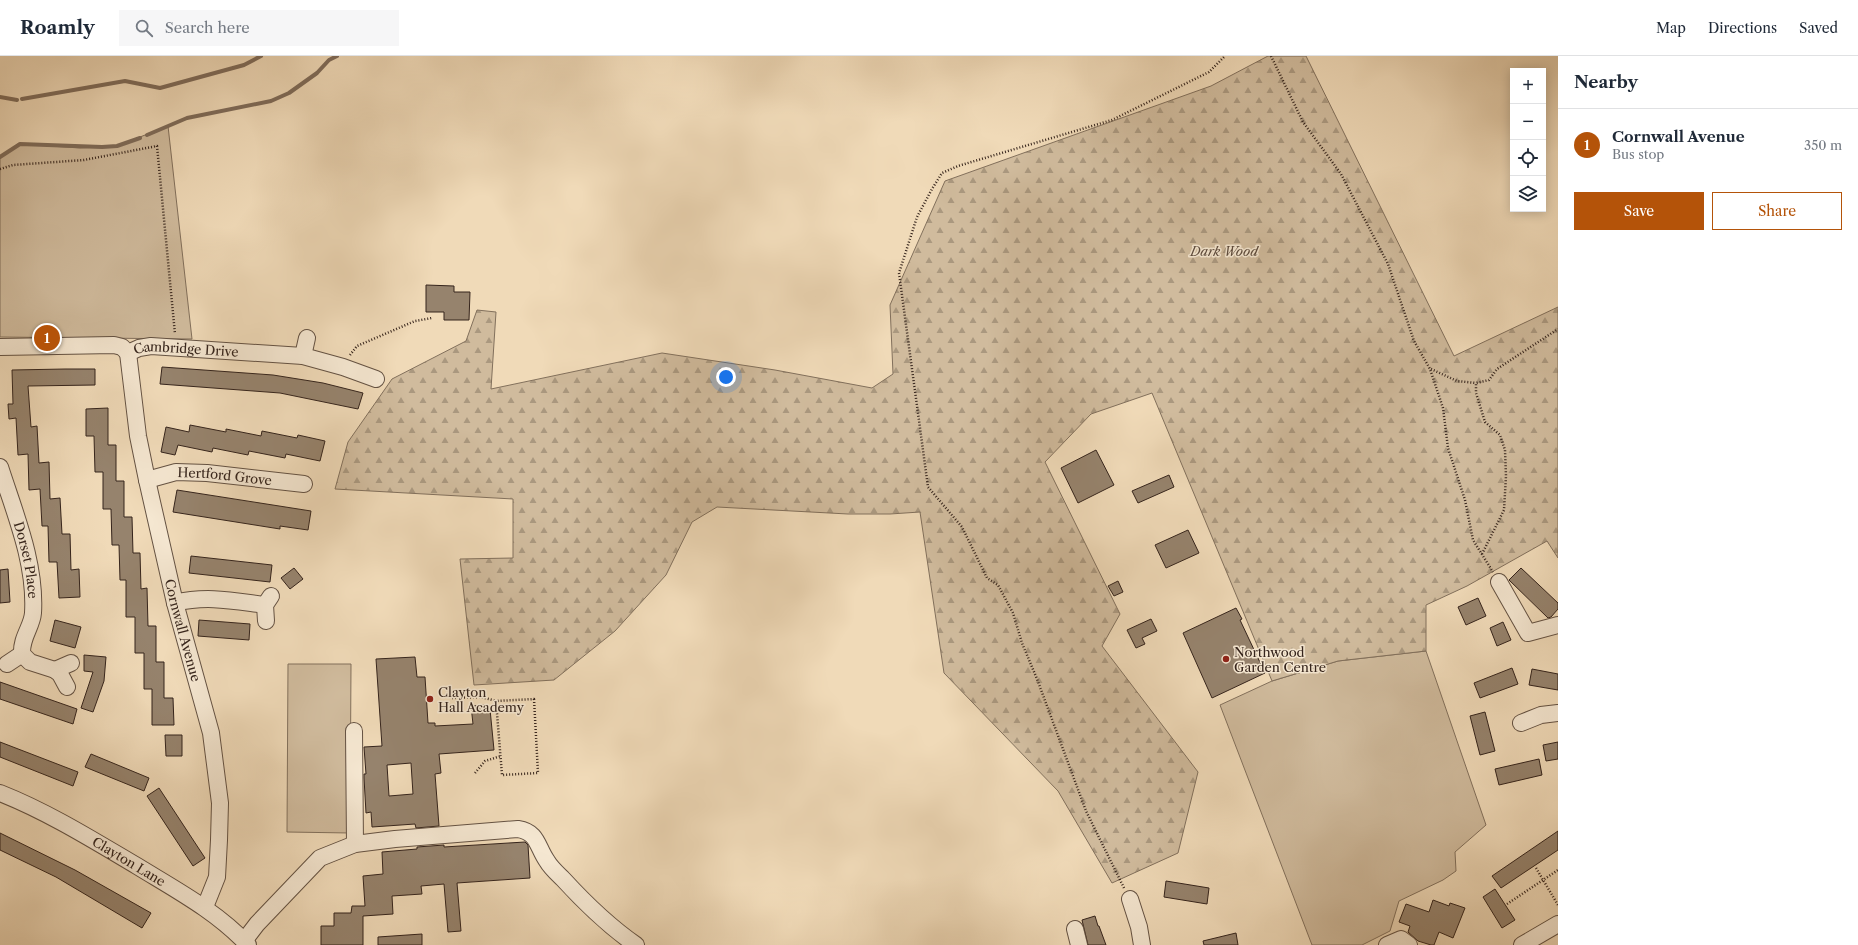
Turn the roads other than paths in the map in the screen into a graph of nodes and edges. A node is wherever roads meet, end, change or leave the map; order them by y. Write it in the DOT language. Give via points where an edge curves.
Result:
graph roads {
  1 [pos="307,338"];
  2 [pos="0,346"];
  3 [pos="128,353"];
  4 [pos="303,356"];
  5 [pos="376,379"];
  6 [pos="0,467"];
  7 [pos="147,480"];
  8 [pos="304,486"];
  9 [pos="1499,582"];
  10 [pos="175,603"];
  11 [pos="266,621"];
  12 [pos="1558,624"];
  13 [pos="22,654"];
  14 [pos="71,663"];
  15 [pos="6,664"];
  16 [pos="55,670"];
  17 [pos="67,687"];
  18 [pos="1558,713"];
  19 [pos="1521,723"];
  20 [pos="354,731"];
  21 [pos="0,793"];
  22 [pos="355,844"];
  23 [pos="1130,899"];
  24 [pos="205,907"];
  25 [pos="1558,924"];
  26 [pos="1075,929"];
  27 [pos="246,943"];
  28 [pos="636,945"];
  29 [pos="1079,945"];
  30 [pos="1142,945"];
  31 [pos="1387,945"];
  32 [pos="1409,945"];
  33 [pos="1522,945"];
  1 -- 4 [label="street"];
  2 -- 3 [label="street, Cambridge Drive" via="114,345 122,347"];
  3 -- 4 [label="street, Cambridge Drive" via="152,346"];
  3 -- 7 [label="street, Cornwall Avenue" via="138,436"];
  4 -- 5 [label="street, Cambridge Drive"];
  6 -- 13 [label="street, Dorset Place" via="23,538 33,584 33,615 24,637"];
  7 -- 8 [label="street, Hertford Grove" via="176,472 207,473"];
  7 -- 10 [label="street, Cornwall Avenue"];
  9 -- 12 [label="street" via="1528,633"];
  10 -- 11 [label="street" via="193,598 268,600"];
  10 -- 24 [label="street, Cornwall Avenue" via="211,733 220,803 217,877"];
  13 -- 15 [label="street"];
  13 -- 16 [label="street" via="30,662"];
  14 -- 16 [label="street"];
  16 -- 17 [label="street"];
  18 -- 19 [label="street" via="1541,714"];
  20 -- 22 [label="street"];
  21 -- 24 [label="street, Clayton Lane" via="73,829"];
  22 -- 27 [label="street" via="320,858 257,924"];
  22 -- 28 [label="street" via="518,829 528,831 547,862 574,891"];
  23 -- 30 [label="street"];
  24 -- 27 [label="street, Clayton Lane"];
  25 -- 33 [label="street"];
  26 -- 29 [label="street"];
  31 -- 32 [label="street" via="1401,939"];
}
